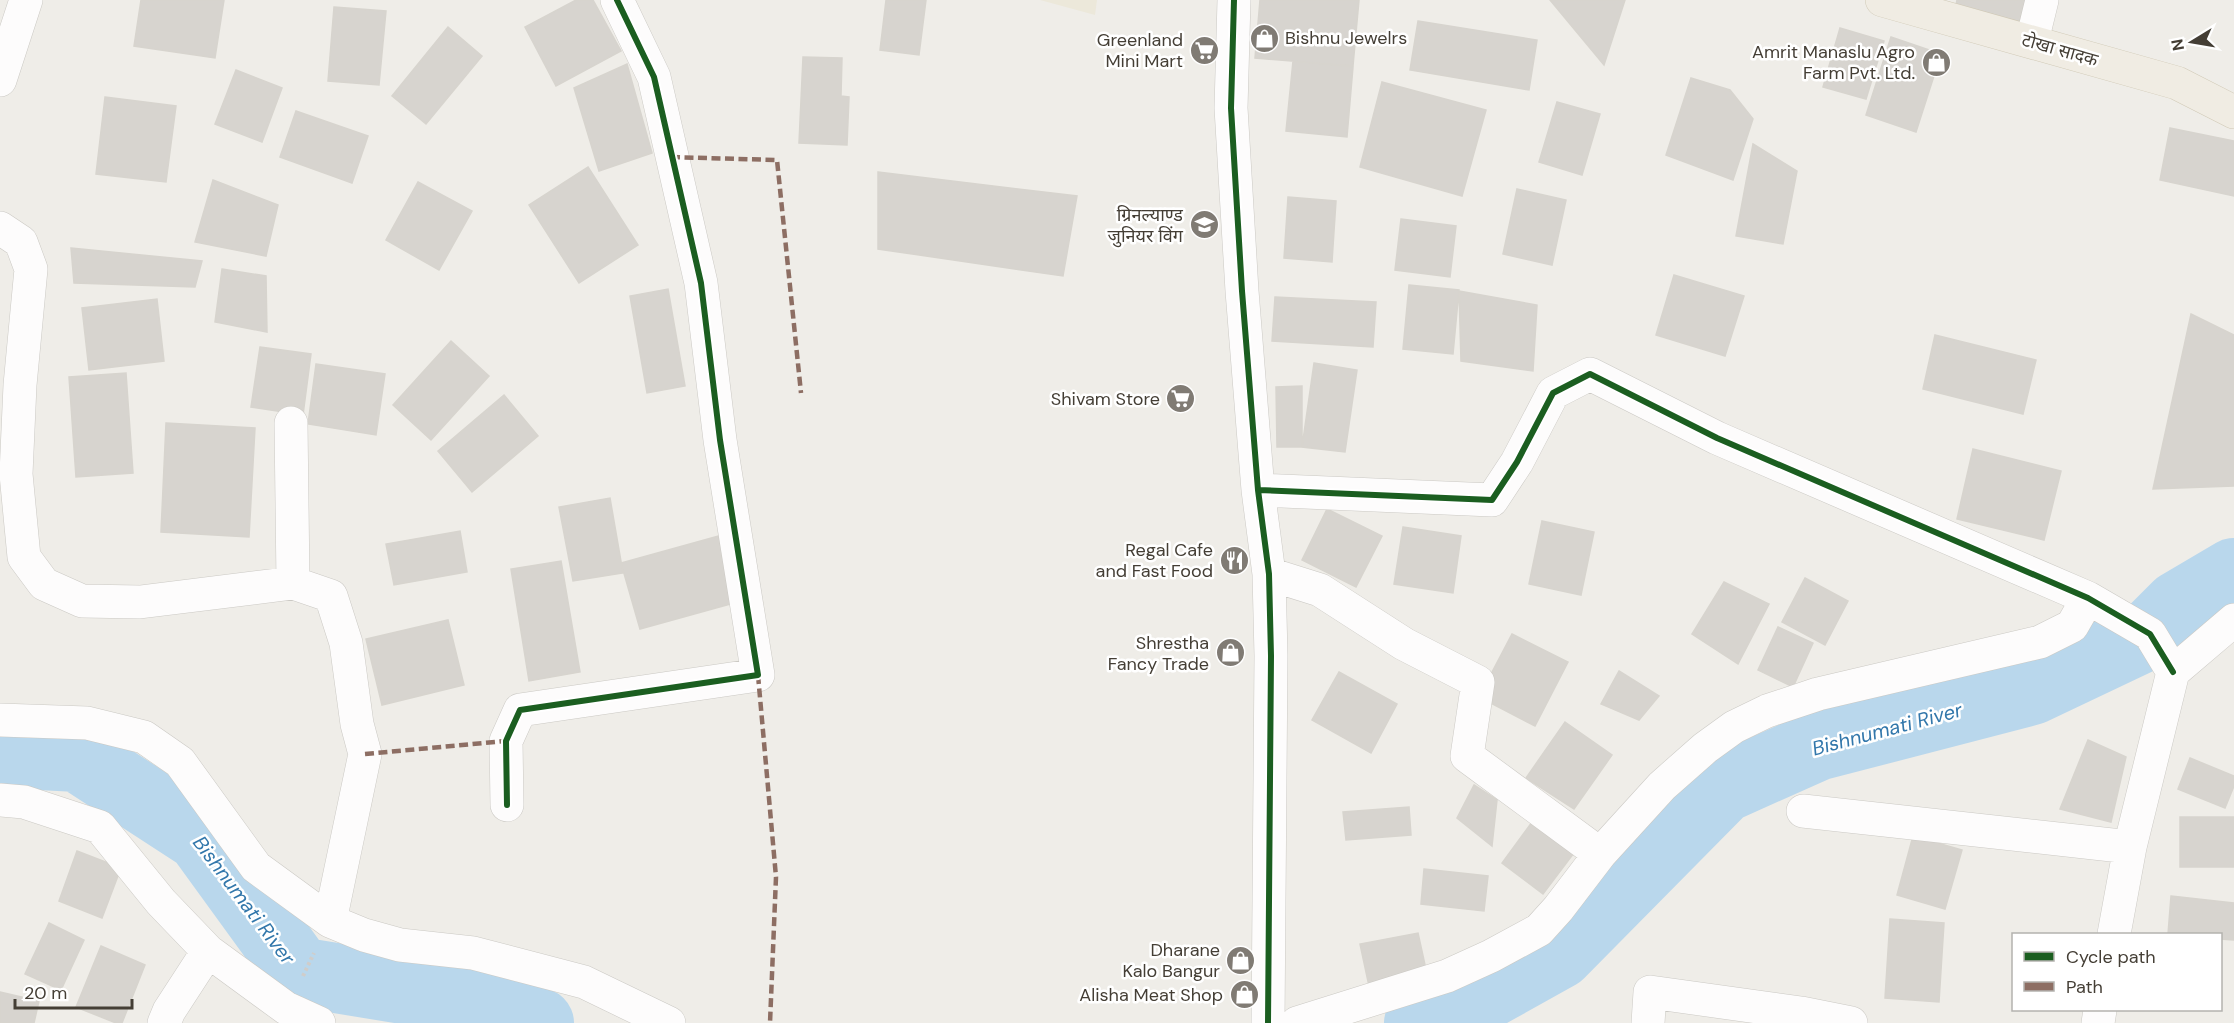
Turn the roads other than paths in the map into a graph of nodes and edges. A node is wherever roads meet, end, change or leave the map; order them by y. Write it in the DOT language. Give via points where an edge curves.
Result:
graph roads {
  1 [pos="26,0"];
  2 [pos="617,0"];
  3 [pos="1234,0"];
  4 [pos="1882,0"];
  5 [pos="2042,0"];
  6 [pos="2032,41"];
  7 [pos="0,80"];
  8 [pos="2234,112"];
  9 [pos="0,228"];
  10 [pos="291,423"];
  11 [pos="1258,490"];
  12 [pos="1269,574"];
  13 [pos="293,583"];
  14 [pos="2088,598"];
  15 [pos="2234,620"];
  16 [pos="2173,672"];
  17 [pos="0,720"];
  18 [pos="0,800"];
  19 [pos="507,805"];
  20 [pos="1803,810"];
  21 [pos="2130,847"];
  22 [pos="1600,854"];
  23 [pos="324,933"];
  24 [pos="2114,933"];
  25 [pos="208,951"];
  26 [pos="290,1004"];
  27 [pos="164,1023"];
  28 [pos="319,1023"];
  29 [pos="669,1023"];
  30 [pos="1268,1023"];
  31 [pos="1297,1023"];
  32 [pos="1648,1023"];
  33 [pos="1851,1023"];
  1 -- 7 [label="street"];
  2 -- 19 [label="street" via="654,77 700,283 720,440 758,675 520,710 506,741"];
  3 -- 11 [label="street" via="1231,108"];
  4 -- 6 [label="main road, टोखा सादक"];
  5 -- 6 [label="street"];
  6 -- 8 [label="main road, टोखा सादक" via="2177,83"];
  9 -- 13 [label="street" via="21,242 30,269 16,474 24,557 44,584 82,601 140,602"];
  10 -- 13 [label="street"];
  11 -- 12 [label="street"];
  11 -- 14 [label="street" via="1492,500 1553,393 1590,374 1717,438"];
  12 -- 22 [label="street" via="1320,590 1404,644 1479,682 1467,756"];
  12 -- 30 [label="street"];
  13 -- 23 [label="street" via="331,596 346,643 365,754"];
  14 -- 16 [label="street" via="2150,634"];
  14 -- 22 [label="street" via="2072,626 2040,642 1818,694 1734,727 1662,786"];
  15 -- 16 [label="street"];
  16 -- 21 [label="street"];
  17 -- 23 [label="street" via="87,723 144,737 180,762 256,867"];
  18 -- 25 [label="street" via="24,802 100,827 161,902"];
  20 -- 21 [label="street"];
  21 -- 24 [label="street"];
  22 -- 31 [label="street" via="1539,930 1447,975"];
  23 -- 29 [label="street" via="364,935 400,945 472,953 584,982"];
  25 -- 26 [label="street"];
  25 -- 27 [label="street"];
  26 -- 28 [label="street"];
  32 -- 33 [label="street" via="1650,992"];
}
